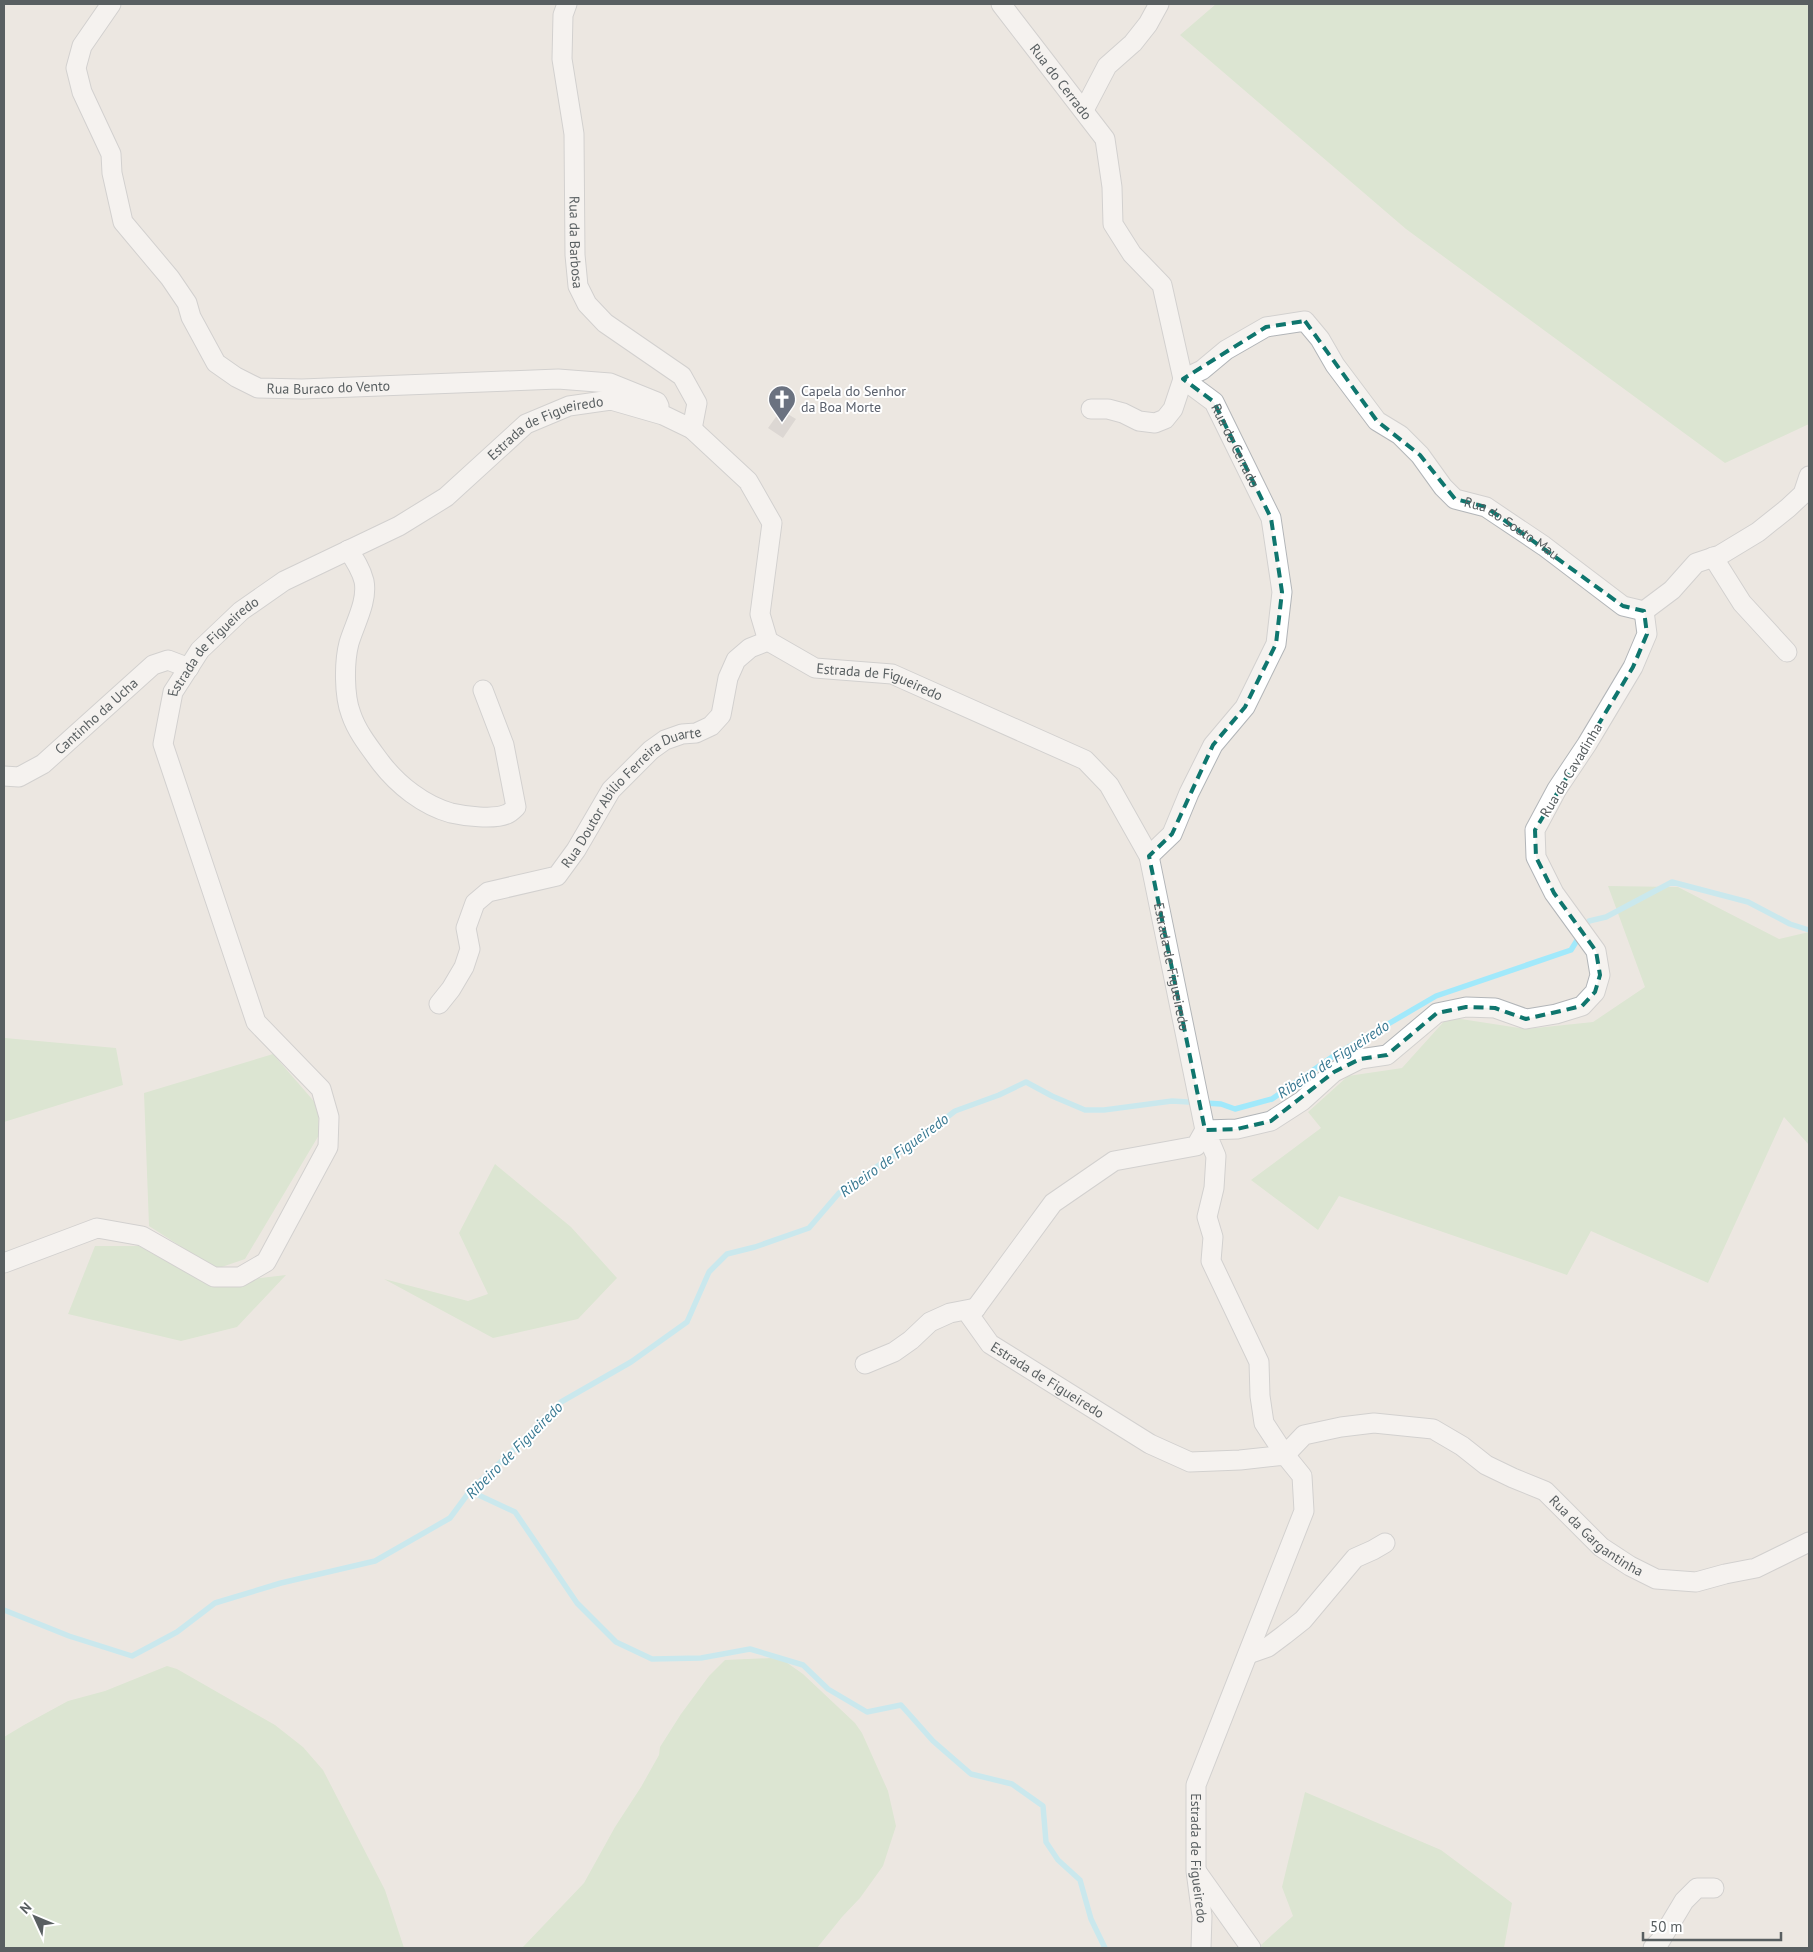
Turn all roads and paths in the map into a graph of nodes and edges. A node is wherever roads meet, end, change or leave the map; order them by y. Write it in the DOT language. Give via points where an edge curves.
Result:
graph roads {
  1 [pos="112,4"];
  2 [pos="567,4"];
  3 [pos="1000,4"];
  4 [pos="1159,4"];
  5 [pos="1084,110"];
  6 [pos="1183,379"];
  7 [pos="1091,410"];
  8 [pos="663,415"];
  9 [pos="692,429"];
  10 [pos="1809,476"];
  11 [pos="348,550"];
  12 [pos="1713,557"];
  13 [pos="1644,611"];
  14 [pos="768,641"];
  15 [pos="1787,652"];
  16 [pos="189,668"];
  17 [pos="483,690"];
  18 [pos="4,776"];
  19 [pos="1149,856"];
  20 [pos="439,1004"];
  21 [pos="1204,1122"];
  22 [pos="4,1263"];
  23 [pos="976,1308"];
  24 [pos="865,1364"];
  25 [pos="1285,1455"];
  26 [pos="1385,1542"];
  27 [pos="1809,1542"];
  28 [pos="1248,1654"];
  29 [pos="1196,1871"];
  30 [pos="1714,1888"];
  31 [pos="1201,1948"];
  32 [pos="1251,1948"];
  33 [pos="1653,1948"];
  1 -- 8 [label="street, Rua Buraco do Vento" via="82,46 76,68 82,92 111,154 123,222 187,303 216,363 236,378 258,388 302,389 558,379 610,383 657,402"];
  2 -- 9 [label="street, Rua da Barbosa" via="563,15 562,59 574,134 578,286 587,304 605,323 682,376 697,403"];
  3 -- 5 [label="street, Rua do Cerrado"];
  4 -- 5 [label="street" via="1133,43 1107,66"];
  5 -- 6 [label="street, Rua do Cerrado" via="1105,139 1113,224 1132,254 1162,285"];
  6 -- 7 [label="street" via="1173,409 1155,423 1139,421 1108,408"];
  6 -- 13 [label="street, Rua do Souto Mau" via="1266,327 1305,321 1378,421 1400,435 1420,455 1455,499 1486,507 1623,606"];
  6 -- 19 [label="street, Rua do Cerrado" via="1214,402 1271,518 1282,592 1276,644 1256,684 1244,707 1213,745 1172,834"];
  8 -- 9 [label="street, Estrada de Figueiredo"];
  8 -- 11 [label="street, Estrada de Figueiredo" via="611,400 569,406 526,424 446,497 399,526"];
  9 -- 14 [label="street, Estrada de Figueiredo" via="748,481 772,523 760,614"];
  10 -- 12 [label="street" via="1803,494 1788,508 1758,532"];
  11 -- 16 [label="street, Estrada de Figueiredo" via="284,581 242,611 200,650"];
  11 -- 17 [label="street" via="360,568 365,595 346,662 350,713 374,754 406,790 444,811 462,816 498,816 508,814 516,807 504,745"];
  12 -- 13 [label="street" via="1696,563 1672,590"];
  12 -- 15 [label="street" via="1742,603"];
  13 -- 21 [label="street, Rua da Cavadinha" via="1647,634 1633,667 1535,830 1536,857 1554,893 1596,951 1600,975 1595,992 1582,1006 1526,1019 1495,1008 1466,1007 1437,1013 1388,1055 1360,1060 1334,1072 1302,1101 1271,1121 1237,1129"];
  14 -- 19 [label="street, Estrada de Figueiredo" via="815,668 892,674 1084,760 1108,785"];
  14 -- 20 [label="street, Rua Doutor Abílio Ferreira Duarte" via="750,648 736,660 728,678 721,715 711,726 665,740 611,790 557,876 488,892 475,903 466,928 470,949 464,967"];
  16 -- 18 [label="street, Cantinho da Ucha" via="168,660 153,665 42,764 18,777"];
  16 -- 22 [label="street, Estrada de Figueiredo" via="173,692 163,744 256,1022 321,1089 329,1117 328,1147 266,1262 240,1277 214,1277 142,1236 97,1228"];
  19 -- 21 [label="street, Estrada de Figueiredo"];
  21 -- 23 [label="street" via="1196,1146 1114,1161 1053,1203"];
  21 -- 25 [label="street, Estrada de Figueiredo" via="1216,1156 1214,1188 1207,1217 1213,1237 1211,1261 1259,1362 1264,1423"];
  23 -- 24 [label="street" via="950,1313 930,1322 894,1352"];
  23 -- 25 [label="street, Estrada de Figueiredo" via="970,1316 990,1344 1150,1444 1190,1462"];
  25 -- 27 [label="street, Rua da Gargantinha" via="1304,1434 1374,1423 1433,1429 1486,1465 1546,1491 1601,1546 1656,1579 1696,1582 1756,1568"];
  25 -- 28 [label="street, Estrada de Figueiredo" via="1302,1476 1304,1510"];
  26 -- 28 [label="street" via="1355,1558 1303,1620 1284,1636 1268,1647"];
  28 -- 29 [label="street, Estrada de Figueiredo" via="1196,1785"];
  29 -- 31 [label="street, Estrada de Figueiredo" via="1202,1916"];
  29 -- 32 [label="street"];
  30 -- 33 [label="street" via="1697,1888"];
}
